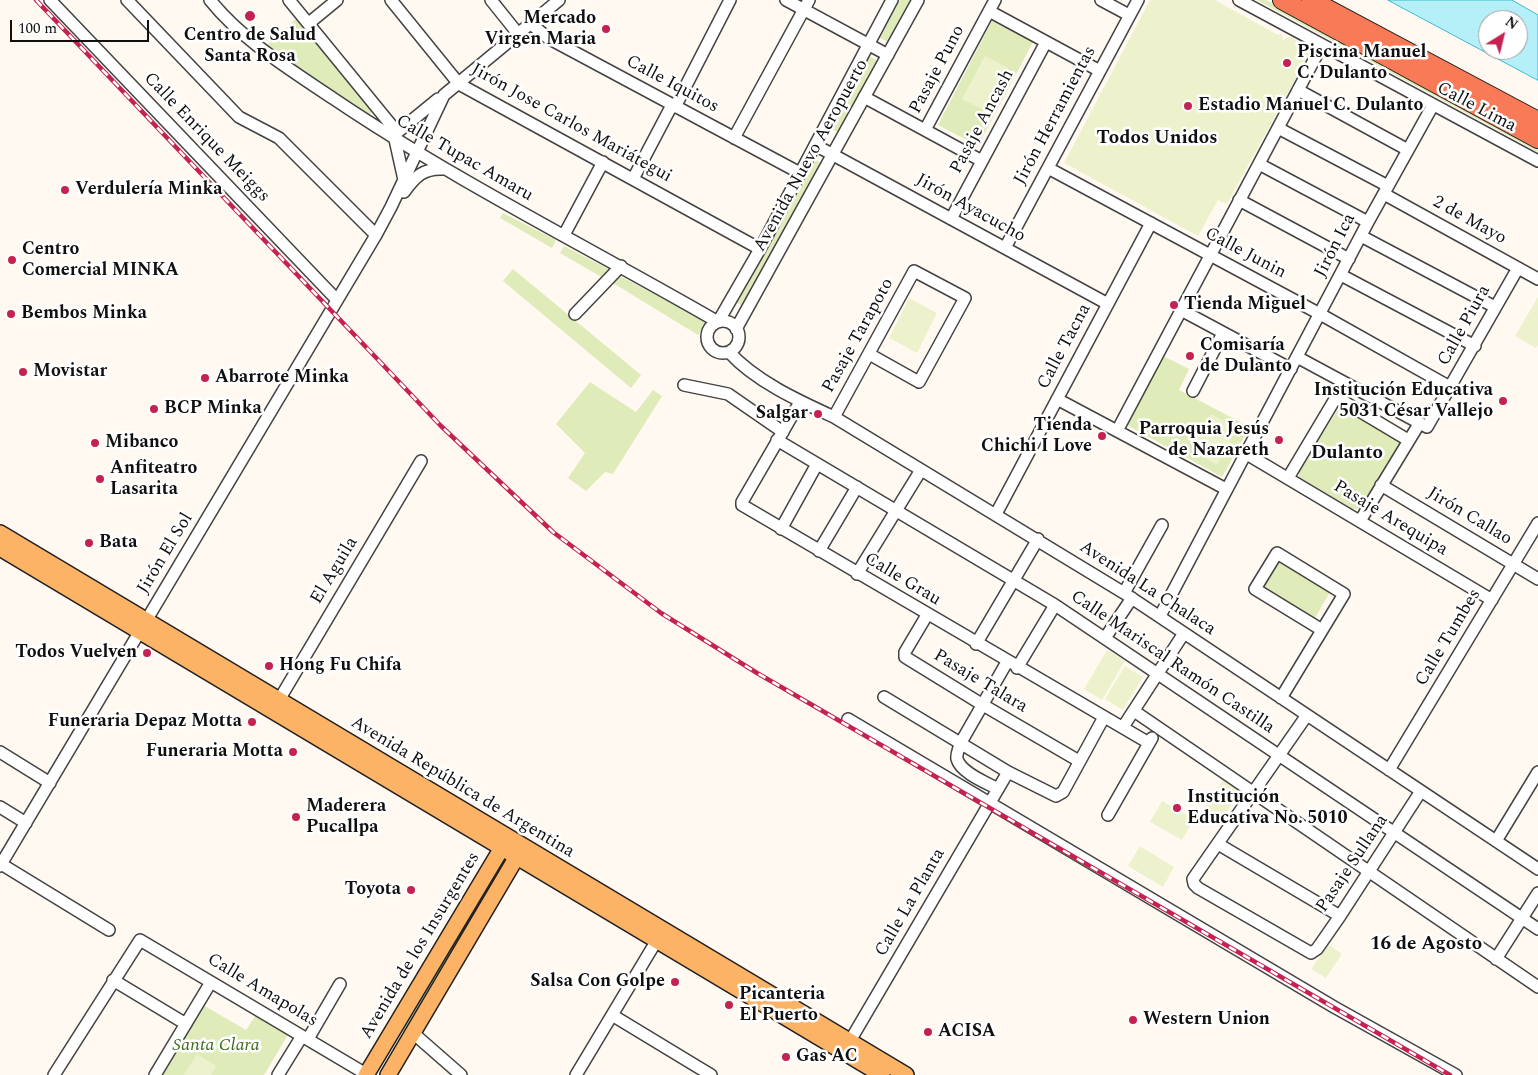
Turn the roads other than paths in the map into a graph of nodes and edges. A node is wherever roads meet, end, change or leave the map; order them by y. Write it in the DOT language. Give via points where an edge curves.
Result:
graph roads {
  1 [pos="50,0"];
  2 [pos="127,0"];
  3 [pos="210,0"];
  4 [pos="289,0"];
  5 [pos="337,0"];
  6 [pos="391,0"];
  7 [pos="491,0"];
  8 [pos="559,0"];
  9 [pos="730,0"];
  10 [pos="786,0"];
  11 [pos="892,0"];
  12 [pos="918,0"];
  13 [pos="995,0"];
  14 [pos="1101,0"];
  15 [pos="1138,0"];
  16 [pos="1239,0"];
  17 [pos="1282,0"];
  18 [pos="1311,0"];
  19 [pos="807,5"];
  20 [pos="989,11"];
  21 [pos="1130,15"];
  22 [pos="309,23"];
  23 [pos="531,24"];
  24 [pos="519,34"];
  25 [pos="1046,42"];
  26 [pos="868,44"];
  27 [pos="1322,45"];
  28 [pos="888,55"];
  29 [pos="1100,71"];
  30 [pos="458,84"];
  31 [pos="1298,90"];
  32 [pos="444,95"];
  33 [pos="864,98"];
  34 [pos="1433,105"];
  35 [pos="674,106"];
  36 [pos="1538,121"];
  37 [pos="1278,128"];
  38 [pos="925,130"];
  39 [pos="395,135"];
  40 [pos="734,138"];
  41 [pos="1538,139"];
  42 [pos="815,145"];
  43 [pos="1408,150"];
  44 [pos="416,153"];
  45 [pos="832,154"];
  46 [pos="982,161"];
  47 [pos="1538,161"];
  48 [pos="602,162"];
  49 [pos="1259,164"];
  50 [pos="1048,168"];
  51 [pos="445,169"];
  52 [pos="800,173"];
  53 [pos="633,179"];
  54 [pos="404,180"];
  55 [pos="1386,190"];
  56 [pos="1240,200"];
  57 [pos="391,207"];
  58 [pos="951,219"];
  59 [pos="1368,222"];
  60 [pos="1151,223"];
  61 [pos="376,235"];
  62 [pos="564,235"];
  63 [pos="1361,236"];
  64 [pos="1005,248"];
  65 [pos="760,249"];
  66 [pos="1210,255"];
  67 [pos="1349,259"];
  68 [pos="621,266"];
  69 [pos="1518,268"];
  70 [pos="1341,275"];
  71 [pos="1538,279"];
  72 [pos="337,300"];
  73 [pos="1108,304"];
  74 [pos="1495,307"];
  75 [pos="1181,310"];
  76 [pos="575,314"];
  77 [pos="1320,314"];
  78 [pos="718,322"];
  79 [pos="736,329"];
  80 [pos="1223,333"];
  81 [pos="1475,346"];
  82 [pos="729,352"];
  83 [pos="869,354"];
  84 [pos="1297,358"];
  85 [pos="1291,369"];
  86 [pos="1344,384"];
  87 [pos="684,385"];
  88 [pos="1450,387"];
  89 [pos="1193,391"];
  90 [pos="1336,397"];
  91 [pos="1057,399"];
  92 [pos="800,402"];
  93 [pos="834,417"];
  94 [pos="1424,425"];
  95 [pos="1117,430"];
  96 [pos="780,436"];
  97 [pos="1408,440"];
  98 [pos="1246,453"];
  99 [pos="421,461"];
  100 [pos="817,464"];
  101 [pos="921,470"];
  102 [pos="1288,478"];
  103 [pos="1381,485"];
  104 [pos="857,487"];
  105 [pos="1226,489"];
  106 [pos="895,510"];
  107 [pos="996,514"];
  108 [pos="1360,521"];
  109 [pos="1538,523"];
  110 [pos="1162,525"];
  111 [pos="781,528"];
  112 [pos="0,533"];
  113 [pos="1038,539"];
  114 [pos="0,548"];
  115 [pos="819,551"];
  116 [pos="1513,564"];
  117 [pos="857,574"];
  118 [pos="1538,579"];
  119 [pos="1014,580"];
  120 [pos="1128,596"];
  121 [pos="1492,600"];
  122 [pos="1055,605"];
  123 [pos="927,615"];
  124 [pos="1160,616"];
  125 [pos="143,626"];
  126 [pos="1322,630"];
  127 [pos="1184,633"];
  128 [pos="1105,638"];
  129 [pos="976,644"];
  130 [pos="1012,665"];
  131 [pos="1158,673"];
  132 [pos="884,698"];
  133 [pos="1281,698"];
  134 [pos="279,700"];
  135 [pos="983,705"];
  136 [pos="1134,711"];
  137 [pos="1307,715"];
  138 [pos="1104,717"];
  139 [pos="848,720"];
  140 [pos="1123,727"];
  141 [pos="1158,728"];
  142 [pos="960,744"];
  143 [pos="1149,744"];
  144 [pos="0,752"];
  145 [pos="1279,755"];
  146 [pos="1079,761"];
  147 [pos="1389,770"];
  148 [pos="1008,772"];
  149 [pos="1538,772"];
  150 [pos="50,783"];
  151 [pos="1534,785"];
  152 [pos="998,789"];
  153 [pos="1421,791"];
  154 [pos="1253,792"];
  155 [pos="990,803"];
  156 [pos="0,808"];
  157 [pos="1108,815"];
  158 [pos="26,823"];
  159 [pos="1395,833"];
  160 [pos="1496,841"];
  161 [pos="505,843"];
  162 [pos="1218,844"];
  163 [pos="520,852"];
  164 [pos="1,865"];
  165 [pos="1538,869"];
  166 [pos="1369,872"];
  167 [pos="1538,893"];
  168 [pos="1340,916"];
  169 [pos="1522,919"];
  170 [pos="1538,929"];
  171 [pos="108,930"];
  172 [pos="660,935"];
  173 [pos="1496,959"];
  174 [pos="113,980"];
  175 [pos="211,982"];
  176 [pos="340,984"];
  177 [pos="1538,987"];
  178 [pos="612,1015"];
  179 [pos="186,1024"];
  180 [pos="413,1033"];
  181 [pos="305,1037"];
  182 [pos="847,1047"];
  183 [pos="366,1074"];
  184 [pos="54,1075"];
  185 [pos="156,1075"];
  186 [pos="278,1075"];
  187 [pos="388,1075"];
  188 [pos="461,1075"];
  189 [pos="576,1075"];
  190 [pos="711,1075"];
  191 [pos="882,1075"];
  192 [pos="906,1075"];
  193 [pos="1456,1075"];
  1 -- 72 [label="street, Calle Enrique Meiggs"];
  2 -- 61 [label="street" via="239,117 279,138"];
  3 -- 39 [label="street, Calle Tupac Amaru" via="235,26 298,75"];
  4 -- 22 [label="street, Calle Tupac Amaru"];
  5 -- 22 [label="street"];
  6 -- 30 [label="street, Jirón Jose Carlos Mariátegui"];
  7 -- 24 [label="street"];
  8 -- 23 [label="street"];
  9 -- 35 [label="street"];
  10 -- 19 [label="street"];
  11 -- 26 [label="street, Avenida Nuevo Aeropuerto"];
  12 -- 28 [label="street, Avenida Nuevo Aeropuerto"];
  13 -- 20 [label="street, Pasaje Puno"];
  14 -- 21 [label="street"];
  15 -- 21 [label="street, Jirón Herramientas"];
  16 -- 27 [label="street, Calle Lima"];
  17 -- 41 [label="highway"];
  18 -- 36 [label="highway"];
  19 -- 26 [label="street"];
  19 -- 40 [label="street"];
  20 -- 25 [label="street"];
  20 -- 38 [label="street, Pasaje Puno"];
  21 -- 29 [label="street, Jirón Herramientas"];
  22 -- 39 [label="street, Calle Tupac Amaru"];
  23 -- 24 [label="street"];
  23 -- 35 [label="street, Calle Iquitos" via="548,38"];
  24 -- 30 [label="street"];
  25 -- 29 [label="street"];
  25 -- 46 [label="street, Pasaje Ancash"];
  26 -- 28 [label="street"];
  26 -- 42 [label="street, Avenida Nuevo Aeropuerto"];
  27 -- 31 [label="street"];
  27 -- 34 [label="street, Calle Lima"];
  28 -- 33 [label="street, Avenida Nuevo Aeropuerto"];
  29 -- 50 [label="street, Jirón Herramientas"];
  30 -- 32 [label="street"];
  30 -- 48 [label="street, Jirón Jose Carlos Mariátegui"];
  31 -- 37 [label="street"];
  31 -- 43 [label="street"];
  32 -- 39 [label="street"];
  32 -- 44 [label="street, Jirón El Sol"];
  33 -- 38 [label="street"];
  33 -- 45 [label="street, Avenida Nuevo Aeropuerto"];
  34 -- 43 [label="street, Jirón Ica"];
  34 -- 47 [label="street, Calle Lima"];
  35 -- 40 [label="street, Calle Iquitos"];
  35 -- 53 [label="street"];
  37 -- 49 [label="street"];
  37 -- 55 [label="street, 2 de Mayo"];
  38 -- 46 [label="street"];
  39 -- 44 [label="street, Calle Tupac Amaru"];
  39 -- 54 [label="street"];
  40 -- 52 [label="street, Calle Iquitos"];
  42 -- 45 [label="street, Jirón Ayacucho"];
  42 -- 52 [label="street, Avenida Nuevo Aeropuerto"];
  43 -- 55 [label="street, Jirón Ica"];
  44 -- 51 [label="street, Calle Tupac Amaru"];
  44 -- 54 [label="street, Jirón El Sol"];
  45 -- 58 [label="street, Jirón Ayacucho"];
  45 -- 79 [label="street, Avenida Nuevo Aeropuerto"];
  46 -- 58 [label="street, Pasaje Ancash"];
  48 -- 53 [label="street, Jirón Jose Carlos Mariátegui"];
  48 -- 62 [label="street"];
  49 -- 56 [label="street"];
  49 -- 59 [label="street"];
  50 -- 60 [label="street, Calle Junin"];
  50 -- 64 [label="street, Jirón Herramientas"];
  51 -- 57 [label="street, Jirón El Sol" via="433,168 420,173"];
  51 -- 62 [label="street, Calle Tupac Amaru"];
  52 -- 65 [label="street, Avenida Nuevo Aeropuerto"];
  53 -- 65 [label="street, Jirón Jose Carlos Mariátegui"];
  54 -- 57 [label="street, Jirón El Sol"];
  55 -- 59 [label="street, Jirón Ica"];
  55 -- 69 [label="street, 2 de Mayo"];
  56 -- 66 [label="street"];
  56 -- 67 [label="street"];
  57 -- 61 [label="street, Jirón El Sol"];
  58 -- 64 [label="street, Jirón Ayacucho"];
  59 -- 63 [label="street, Jirón Ica"];
  60 -- 66 [label="street, Calle Junin"];
  60 -- 73 [label="street, Calle Tacna"];
  61 -- 72 [label="street, Jirón El Sol"];
  62 -- 68 [label="street, Calle Tupac Amaru"];
  63 -- 67 [label="street, Jirón Ica"];
  63 -- 74 [label="street"];
  64 -- 73 [label="street, Jirón Ayacucho"];
  65 -- 78 [label="street, Avenida Nuevo Aeropuerto"];
  66 -- 75 [label="street"];
  66 -- 77 [label="street, Calle Junin"];
  67 -- 70 [label="street, Jirón Ica"];
  68 -- 76 [label="street"];
  68 -- 78 [label="street, Calle Tupac Amaru"];
  69 -- 71 [label="street, 2 de Mayo"];
  69 -- 74 [label="street, Calle Piura"];
  70 -- 77 [label="street, Jirón Ica"];
  70 -- 81 [label="street"];
  72 -- 125 [label="street, Jirón El Sol"];
  73 -- 91 [label="street, Calle Tacna"];
  74 -- 81 [label="street, Calle Piura"];
  75 -- 80 [label="street"];
  75 -- 95 [label="street"];
  77 -- 84 [label="street, Jirón Ica"];
  77 -- 88 [label="street, Calle Junin"];
  78 -- 79 [label="street" via="728,322"];
  78 -- 82 [label="street" via="708,330 708,343 720,353"];
  79 -- 82 [label="street" via="737,344"];
  80 -- 85 [label="street"];
  80 -- 89 [label="street"];
  81 -- 88 [label="street, Calle Piura"];
  82 -- 92 [label="street, Avenida La Chalaca" via="742,366"];
  83 -- 83 [label="street, Pasaje Tarapoto" via="914,271 965,298 919,382"];
  83 -- 93 [label="street, Pasaje Tarapoto"];
  84 -- 85 [label="street, Jirón Ica"];
  84 -- 86 [label="street"];
  85 -- 98 [label="street, Jirón Ica"];
  86 -- 90 [label="street"];
  86 -- 94 [label="street"];
  87 -- 96 [label="street, Calle Mariscal Ramón Castilla" via="728,394"];
  88 -- 94 [label="street, Calle Piura"];
  90 -- 97 [label="street"];
  90 -- 102 [label="street"];
  91 -- 95 [label="street"];
  91 -- 107 [label="street, Calle Tacna"];
  92 -- 93 [label="street, Avenida La Chalaca"];
  92 -- 96 [label="street, Calle Grau"];
  93 -- 101 [label="street, Avenida La Chalaca"];
  94 -- 97 [label="street, Calle Piura"];
  95 -- 105 [label="street"];
  96 -- 100 [label="street, Calle Mariscal Ramón Castilla"];
  96 -- 111 [label="street, Calle Grau" via="742,502 745,508"];
  97 -- 103 [label="street, Calle Piura"];
  98 -- 102 [label="street, Pasaje Arequipa"];
  98 -- 105 [label="street, Jirón Ica"];
  99 -- 134 [label="street, El Aguila"];
  100 -- 104 [label="street, Calle Mariscal Ramón Castilla"];
  100 -- 111 [label="street"];
  101 -- 106 [label="street"];
  101 -- 107 [label="street, Avenida La Chalaca"];
  102 -- 108 [label="street, Pasaje Arequipa"];
  103 -- 108 [label="street, Calle Piura"];
  103 -- 116 [label="street, Jirón Callao"];
  104 -- 106 [label="street, Calle Mariscal Ramón Castilla"];
  104 -- 115 [label="street"];
  105 -- 124 [label="street, Jirón Ica"];
  106 -- 117 [label="street"];
  106 -- 119 [label="street, Calle Mariscal Ramón Castilla"];
  107 -- 113 [label="street, Avenida La Chalaca"];
  108 -- 121 [label="street, Pasaje Arequipa"];
  109 -- 116 [label="street, Calle Tumbes"];
  110 -- 120 [label="street"];
  111 -- 115 [label="street, Calle Grau"];
  112 -- 125 [label="main road, Avenida República de Argentina"];
  113 -- 119 [label="street"];
  113 -- 120 [label="street, Avenida La Chalaca"];
  114 -- 125 [label="main road, Avenida República de Argentina"];
  115 -- 117 [label="street, Calle Grau"];
  116 -- 118 [label="street, Jirón Callao"];
  116 -- 121 [label="street, Calle Tumbes"];
  117 -- 123 [label="street, Calle Grau"];
  119 -- 122 [label="street, Calle Mariscal Ramón Castilla"];
  119 -- 129 [label="street"];
  120 -- 124 [label="street, Avenida La Chalaca"];
  120 -- 128 [label="street"];
  121 -- 147 [label="street, Calle Tumbes"];
  122 -- 128 [label="street, Calle Mariscal Ramón Castilla"];
  122 -- 130 [label="street"];
  123 -- 129 [label="street, Calle Grau"];
  123 -- 135 [label="street, Pasaje Talara" via="905,652 905,658"];
  124 -- 127 [label="street, Avenida La Chalaca"];
  125 -- 134 [label="main road, Avenida República de Argentina"];
  125 -- 150 [label="street, Jirón El Sol"];
  125 -- 161 [label="main road, Avenida República de Argentina"];
  126 -- 126 [label="street" via="1255,589 1277,553 1344,594"];
  126 -- 133 [label="street"];
  127 -- 131 [label="street"];
  127 -- 133 [label="street, Avenida La Chalaca"];
  128 -- 131 [label="street, Calle Mariscal Ramón Castilla"];
  129 -- 130 [label="street, Calle Grau"];
  130 -- 135 [label="street"];
  130 -- 138 [label="street, Calle Grau"];
  131 -- 136 [label="street"];
  131 -- 145 [label="street, Calle Mariscal Ramón Castilla"];
  132 -- 142 [label="street"];
  133 -- 137 [label="street, Avenida La Chalaca"];
  134 -- 161 [label="main road, Avenida República de Argentina"];
  135 -- 142 [label="street"];
  135 -- 146 [label="street, Pasaje Talara"];
  136 -- 140 [label="street"];
  136 -- 141 [label="street"];
  137 -- 145 [label="street"];
  137 -- 147 [label="street, Avenida La Chalaca"];
  138 -- 140 [label="street, Calle Grau"];
  138 -- 146 [label="street"];
  139 -- 155 [label="street"];
  140 -- 143 [label="street, Calle Grau"];
  141 -- 143 [label="street"];
  141 -- 154 [label="street"];
  142 -- 148 [label="street"];
  142 -- 152 [label="street" via="958,762"];
  143 -- 157 [label="street"];
  144 -- 150 [label="street"];
  145 -- 154 [label="street"];
  145 -- 159 [label="street, Calle Mariscal Ramón Castilla"];
  146 -- 148 [label="street" via="1062,792 1056,796"];
  147 -- 153 [label="street, Avenida La Chalaca"];
  148 -- 152 [label="street, Calle La Planta"];
  149 -- 151 [label="street"];
  150 -- 158 [label="street, Jirón El Sol"];
  151 -- 160 [label="street"];
  152 -- 155 [label="street, Calle La Planta"];
  153 -- 159 [label="street, Pasaje Sullana"];
  153 -- 160 [label="street, Avenida La Chalaca"];
  154 -- 162 [label="street"];
  154 -- 166 [label="street"];
  155 -- 182 [label="street, Calle La Planta"];
  155 -- 193 [label="street" via="1334,1007"];
  156 -- 158 [label="street"];
  158 -- 164 [label="street, Jirón El Sol"];
  159 -- 166 [label="street, Pasaje Sullana"];
  159 -- 169 [label="street, Calle Mariscal Ramón Castilla"];
  160 -- 165 [label="street, Avenida La Chalaca"];
  161 -- 163 [label="main road, Avenida República de Argentina"];
  161 -- 183 [label="main road, Avenida de los Insurgentes"];
  162 -- 168 [label="street"];
  162 -- 168 [label="street, Pasaje Sullana" via="1193,879 1194,884 1310,953 1317,949"];
  163 -- 172 [label="main road, Avenida República de Argentina"];
  163 -- 180 [label="main road, Avenida de los Insurgentes"];
  164 -- 171 [label="street"];
  166 -- 168 [label="street, Pasaje Sullana"];
  166 -- 173 [label="street"];
  167 -- 169 [label="street"];
  169 -- 170 [label="street, Calle Mariscal Ramón Castilla"];
  169 -- 173 [label="street"];
  172 -- 178 [label="street"];
  172 -- 182 [label="main road, Avenida República de Argentina"];
  173 -- 177 [label="street"];
  174 -- 175 [label="street, Calle Amapolas" via="140,940"];
  174 -- 179 [label="street"];
  174 -- 184 [label="street"];
  175 -- 179 [label="street"];
  175 -- 181 [label="street, Calle Amapolas"];
  176 -- 181 [label="street"];
  178 -- 189 [label="street"];
  178 -- 190 [label="street"];
  179 -- 185 [label="street"];
  180 -- 187 [label="main road, Avenida de los Insurgentes"];
  180 -- 188 [label="street"];
  181 -- 183 [label="street, Calle Amapolas"];
  181 -- 186 [label="street"];
  182 -- 191 [label="main road, Avenida República de Argentina"];
  182 -- 192 [label="main road, Avenida República de Argentina"];
}
